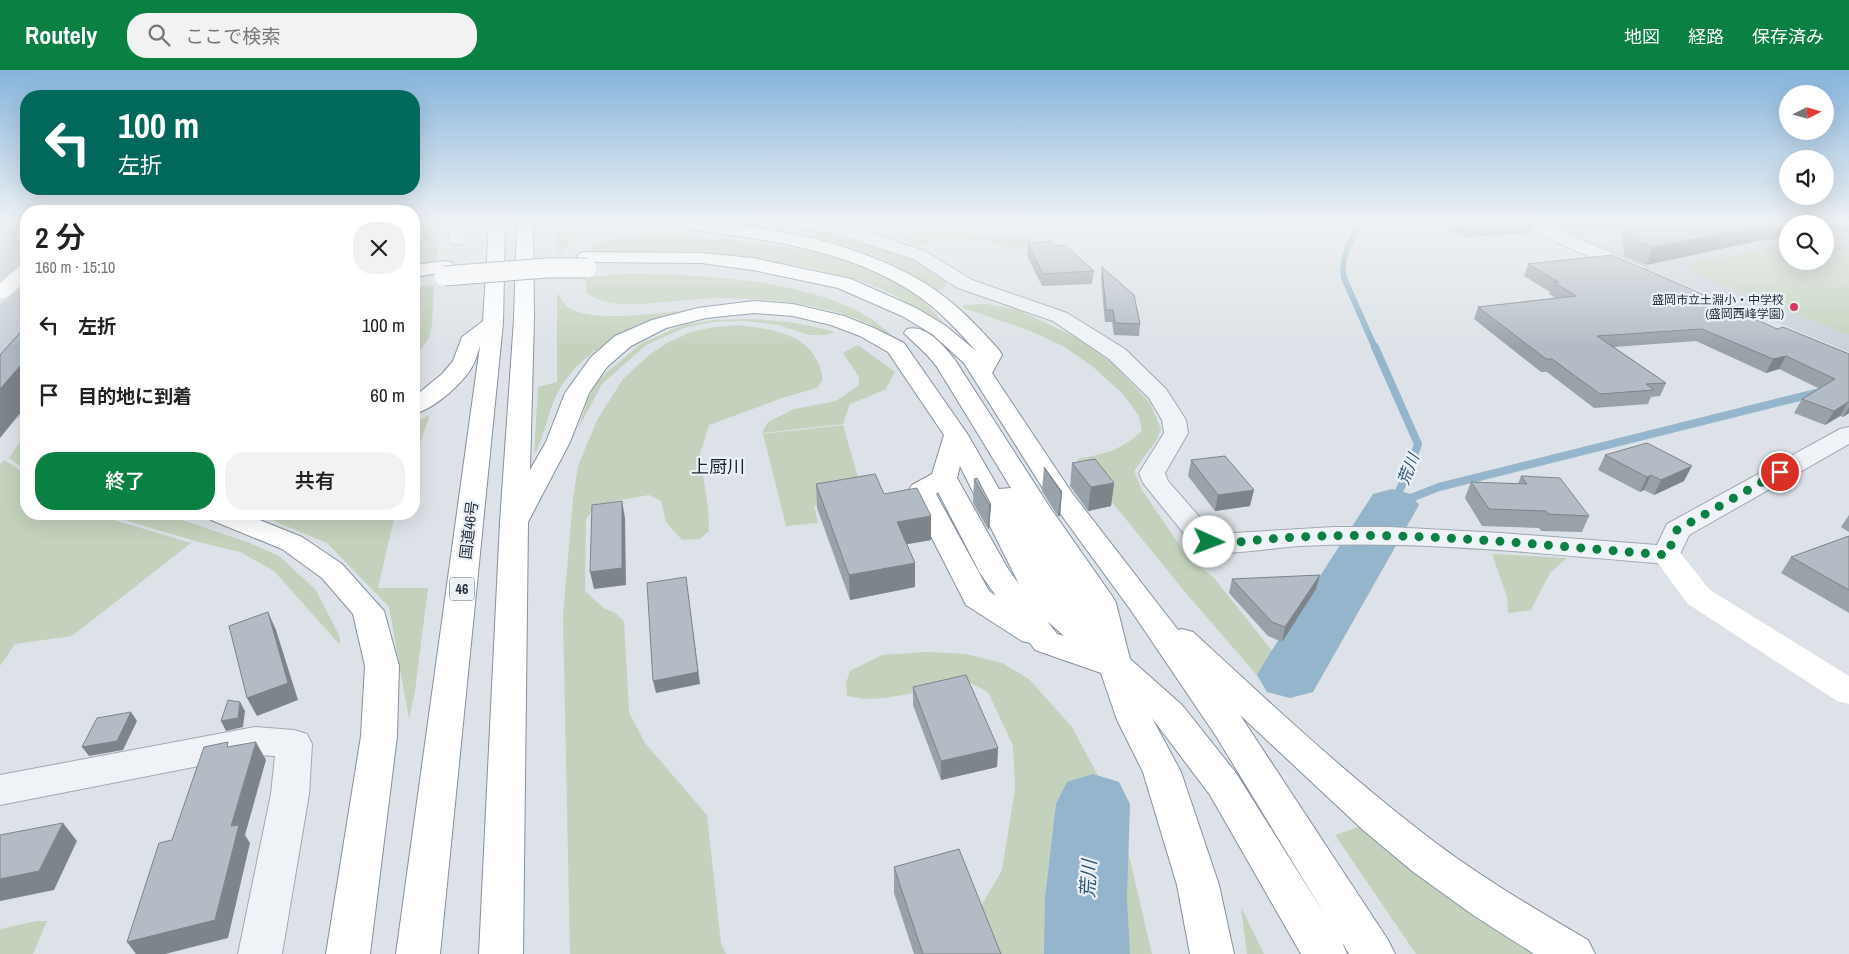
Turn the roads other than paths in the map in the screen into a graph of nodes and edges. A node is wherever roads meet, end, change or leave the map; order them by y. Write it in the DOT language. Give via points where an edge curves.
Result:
graph roads {
  1 [pos="495,265"];
  2 [pos="525,265"];
  3 [pos="569,265"];
  4 [pos="618,265"];
  5 [pos="759,265"];
  6 [pos="877,265"];
  7 [pos="936,265"];
  8 [pos="1625,265"];
  9 [pos="420,271"];
  10 [pos="445,272"];
  11 [pos="20,275"];
  12 [pos="1654,278"];
  13 [pos="420,279"];
  14 [pos="0,293"];
  15 [pos="493,324"];
  16 [pos="952,373"];
  17 [pos="981,373"];
  18 [pos="420,403"];
  19 [pos="1849,434"];
  20 [pos="966,437"];
  21 [pos="236,520"];
  22 [pos="514,522"];
  23 [pos="1667,555"];
  24 [pos="1141,602"];
  25 [pos="1115,666"];
  26 [pos="1849,692"];
  27 [pos="0,790"];
  28 [pos="260,954"];
  29 [pos="348,954"];
  30 [pos="418,954"];
  31 [pos="501,954"];
  32 [pos="1212,954"];
  33 [pos="1325,954"];
  34 [pos="1373,954"];
  35 [pos="1574,954"];
  1 -- 15 [label="main road, 国道46号 / 46"];
  2 -- 22 [label="main road"];
  3 -- 10 [label="main road, bridge"];
  4 -- 16 [label="main road" via="732,274 804,286 864,305 913,331 936,351"];
  5 -- 17 [label="main road" via="844,283 909,312 939,330 972,359"];
  6 -- 17 [label="main road" via="927,292 975,334 991,355"];
  7 -- 23 [label="street" via="965,284 1060,317 1117,354 1158,394 1174,420 1176,433 1152,473 1156,483 1209,542 1223,544 1333,535 1411,536"];
  8 -- 12 [label="street"];
  9 -- 10 [label="main road"];
  10 -- 13 [label="main road"];
  11 -- 14 [label="main road"];
  15 -- 18 [label="main road" via="470,342 464,362 450,379"];
  15 -- 30 [label="main road, 国道46号 / 46"];
  16 -- 20 [label="main road"];
  16 -- 25 [label="main road" via="1101,603"];
  17 -- 24 [label="main road" via="1003,407 1031,420 1118,548"];
  19 -- 23 [label="street" via="1677,530"];
  20 -- 22 [label="main road" via="918,381 896,348 867,332 837,320 793,310 754,307 705,312 659,324 623,341 599,362 577,393 558,442"];
  20 -- 25 [label="main road" via="999,514 1041,598"];
  20 -- 25 [label="main road" via="944,478 995,572 1046,642"];
  21 -- 29 [label="main road" via="292,543 332,571 368,611 382,666 379,736"];
  22 -- 31 [label="main road"];
  23 -- 26 [label="main road" via="1699,597"];
  24 -- 34 [label="main road" via="1229,726"];
  24 -- 35 [label="main road" via="1341,789 1407,844 1472,891"];
  25 -- 32 [label="main road" via="1135,720 1162,772 1198,885"];
  25 -- 33 [label="main road" via="1170,714 1223,784"];
  27 -- 28 [label="street" via="255,742 294,744 290,794"];
}
